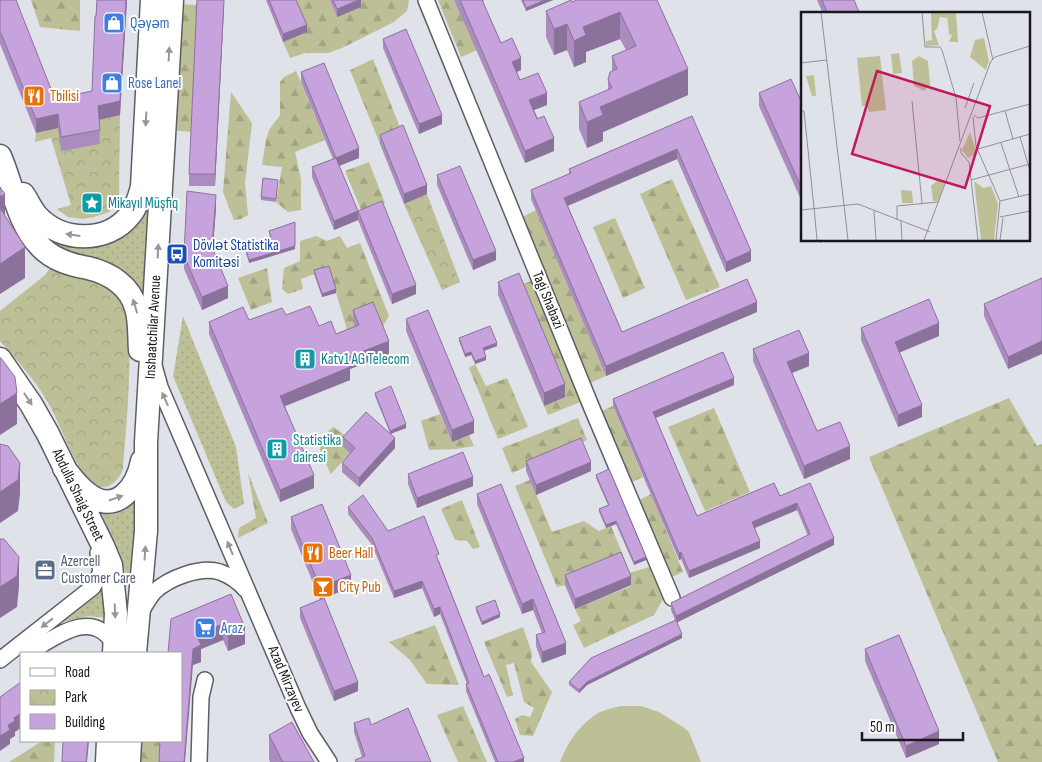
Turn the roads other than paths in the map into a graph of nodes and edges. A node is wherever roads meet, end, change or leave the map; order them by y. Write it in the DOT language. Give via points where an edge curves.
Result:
graph roads {
  1 [pos="152,0"];
  2 [pos="172,0"];
  3 [pos="426,0"];
  4 [pos="1,159"];
  5 [pos="152,350"];
  6 [pos="0,359"];
  7 [pos="146,442"];
  8 [pos="64,468"];
  9 [pos="91,522"];
  10 [pos="249,593"];
  11 [pos="672,598"];
  12 [pos="137,619"];
  13 [pos="114,648"];
  14 [pos="30,652"];
  15 [pos="135,652"];
  16 [pos="20,658"];
  17 [pos="0,660"];
  18 [pos="0,669"];
  19 [pos="205,680"];
  20 [pos="108,742"];
  21 [pos="130,742"];
  22 [pos="107,762"];
  23 [pos="129,762"];
  24 [pos="199,762"];
  25 [pos="329,762"];
  1 -- 4 [label="main road, one-way" via="142,187 129,216 105,232 76,237 63,234 37,216"];
  5 -- 2 [label="main road, Inshaatchilar Avenue, one-way"];
  3 -- 11 [label="street, Tagi Shabazi"];
  7 -- 4 [label="main road, one-way" via="137,309 132,298 123,285 109,276 90,268 72,266 42,249 23,220"];
  5 -- 7 [label="main road, Inshaatchilar Avenue"];
  10 -- 5 [label="street, Azad Mirzayev, one-way" via="160,387"];
  6 -- 8 [label="main road, Abdulla Shaig Street, one-way" via="31,404"];
  8 -- 7 [label="main road, one-way" via="89,496 115,500 128,493 134,484"];
  12 -- 7 [label="main road, Inshaatchilar Avenue, one-way" via="146,531"];
  8 -- 9 [label="main road, Abdulla Shaig Street"];
  9 -- 13 [label="main road, Abdulla Shaig Street, one-way" via="111,565 116,614"];
  9 -- 17 [label="street, one-way" via="100,572 93,587"];
  10 -- 12 [label="street" via="235,580 219,572 205,570 164,584"];
  10 -- 25 [label="street, Azad Mirzayev" via="298,708"];
  12 -- 15 [label="main road, Inshaatchilar Avenue"];
  13 -- 14 [label="street" via="103,630 84,625 72,628"];
  16 -- 18 [label="street"];
  19 -- 24 [label="street" via="201,697"];
  20 -- 22 [label="main road"];
  21 -- 23 [label="main road"];
}
